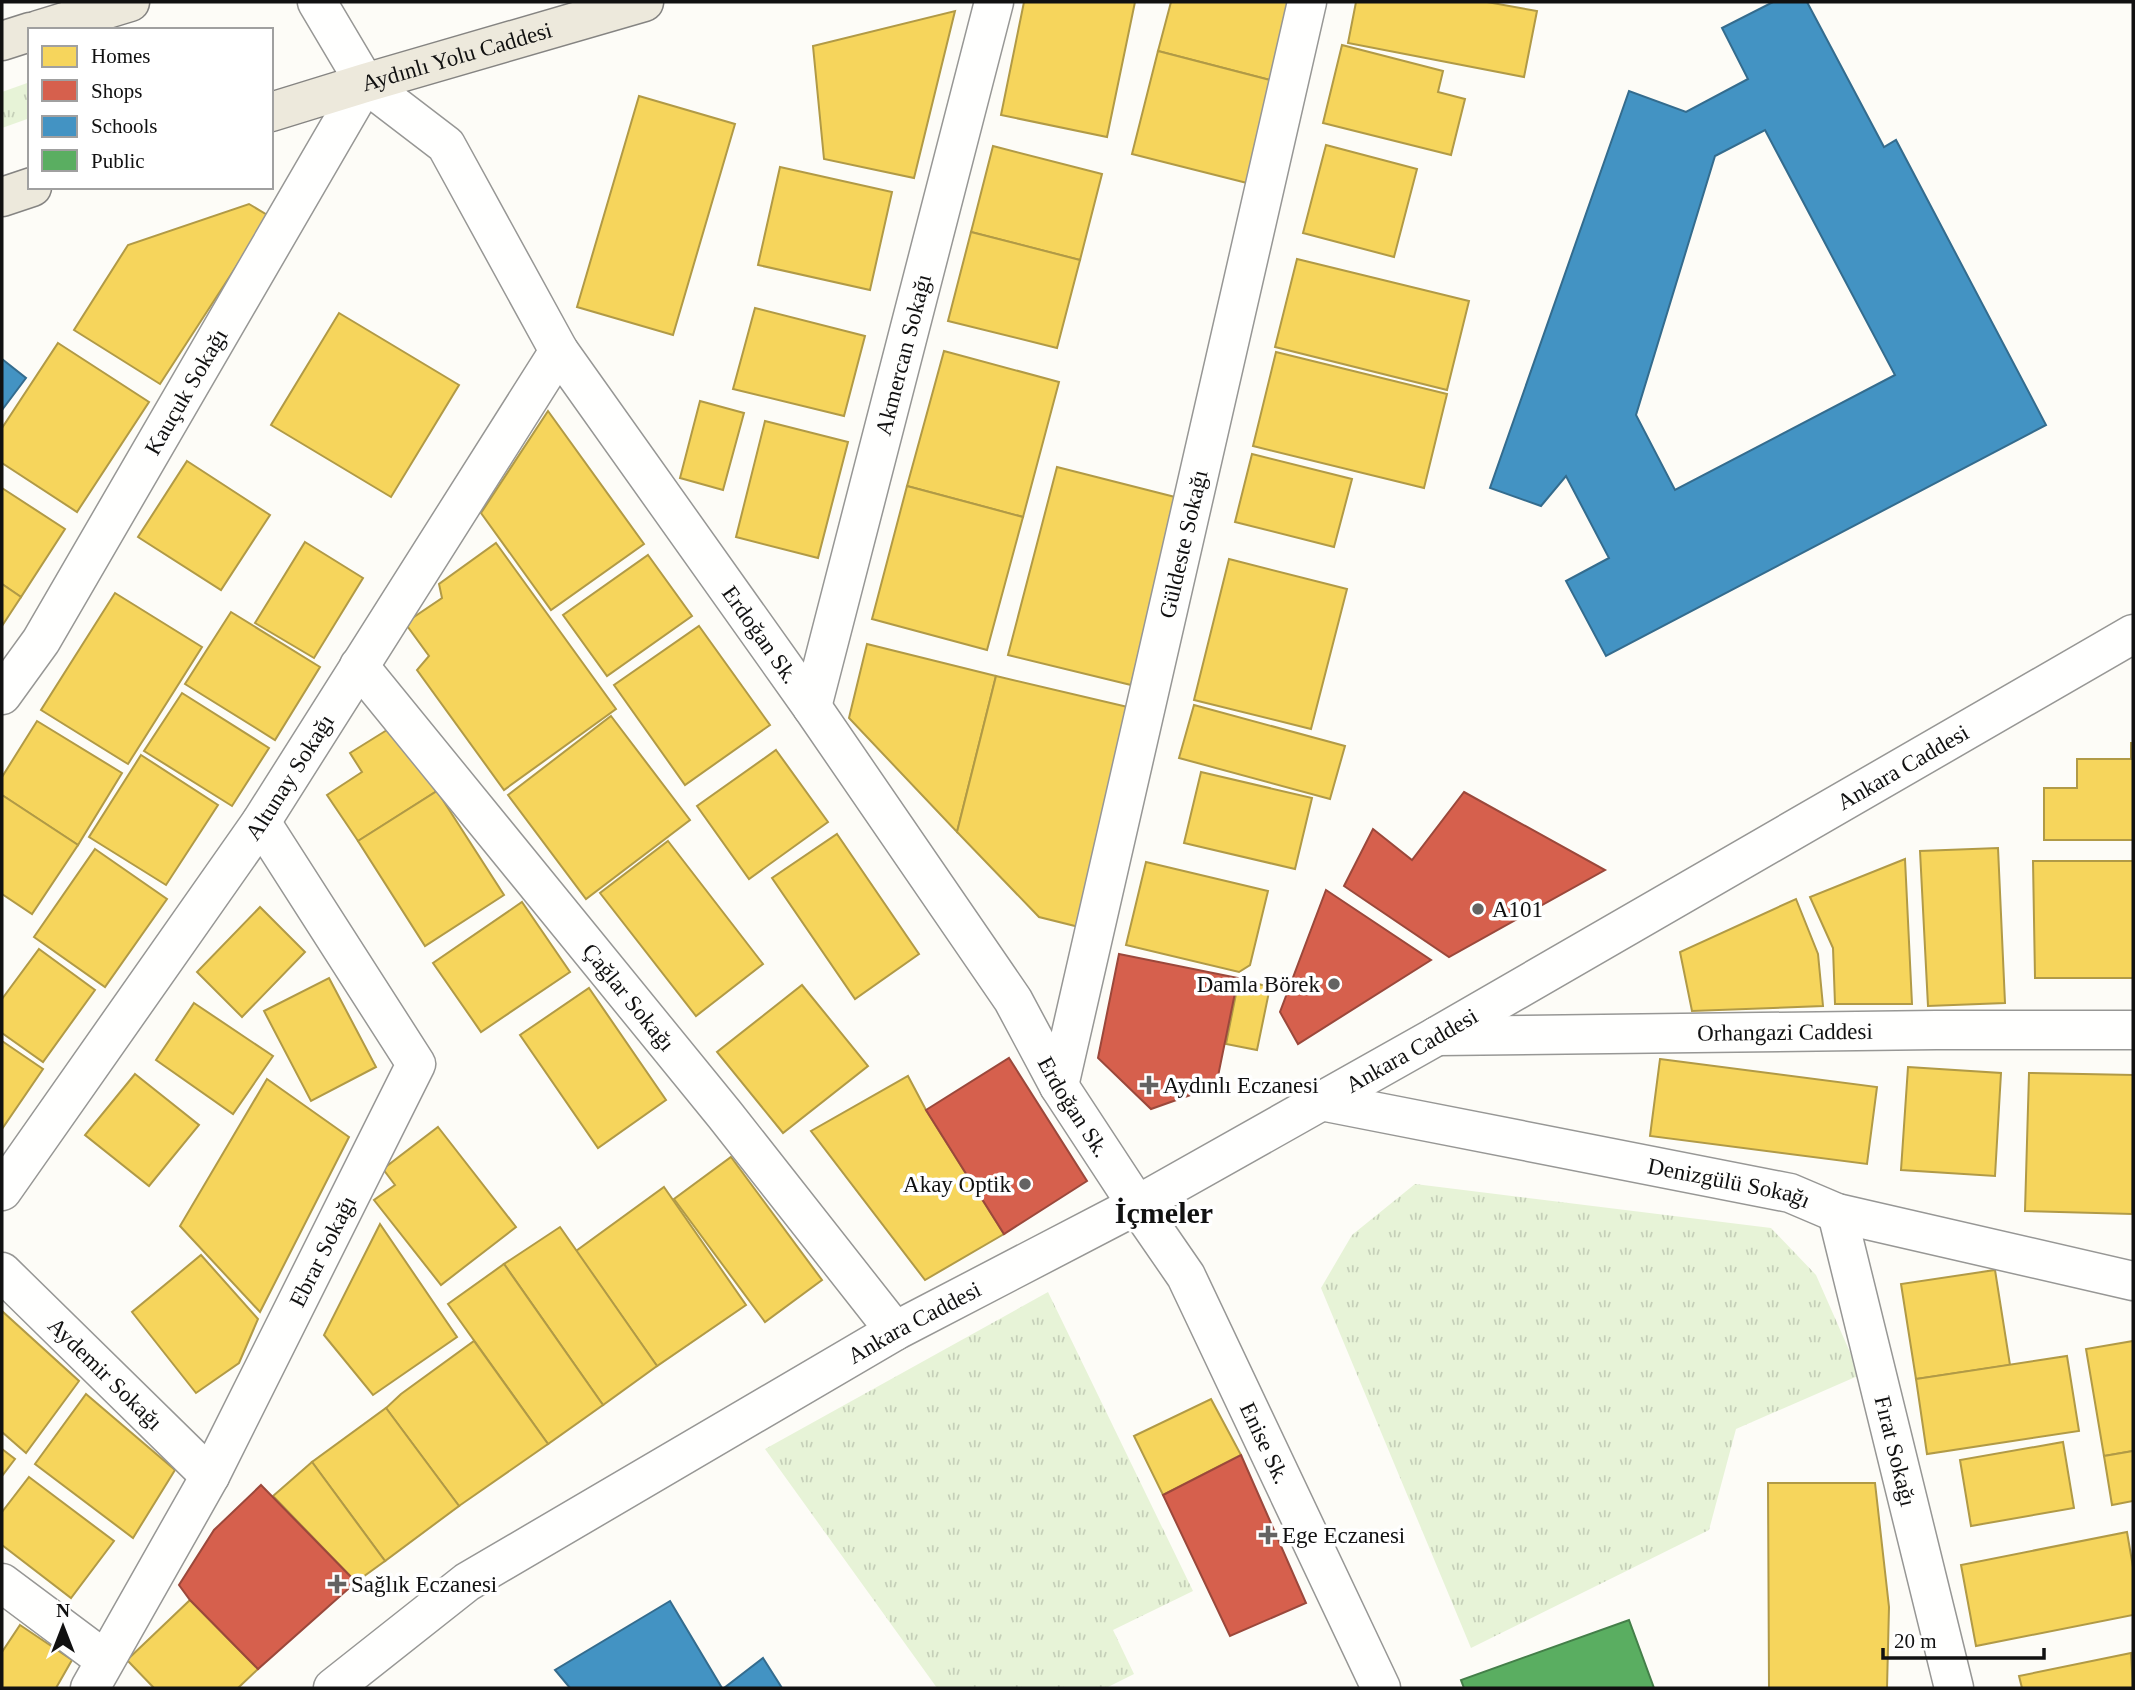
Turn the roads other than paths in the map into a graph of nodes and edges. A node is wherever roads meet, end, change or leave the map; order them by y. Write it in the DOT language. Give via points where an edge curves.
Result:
graph roads {
  1 [pos="130,2"];
  2 [pos="317,2"];
  3 [pos="645,2"];
  4 [pos="993,2"];
  5 [pos="1307,2"];
  6 [pos="45,28"];
  7 [pos="28,33"];
  8 [pos="2,41"];
  9 [pos="365,83"];
  10 [pos="273,111"];
  11 [pos="28,188"];
  12 [pos="2,197"];
  13 [pos="559,351"];
  14 [pos="2125,644"];
  15 [pos="359,666"];
  16 [pos="2,695"];
  17 [pos="813,707"];
  18 [pos="261,822"];
  19 [pos="2133,1030"];
  20 [pos="1437,1036"];
  21 [pos="1059,1086"];
  22 [pos="1321,1101"];
  23 [pos="2,1191"];
  24 [pos="1137,1205"];
  25 [pos="1837,1213"];
  26 [pos="2,1272"];
  27 [pos="2133,1281"];
  28 [pos="895,1331"];
  29 [pos="210,1476"];
  30 [pos="2,1583"];
  31 [pos="97,1674"];
  32 [pos="333,1688"];
  33 [pos="1381,1688"];
  34 [pos="1954,1688"];
  1 -- 6 [label="main road"];
  2 -- 9 [label="street"];
  3 -- 9 [label="main road, Aydınlı Yolu Caddesi"];
  4 -- 17 [label="street, Akmercan Sokağı"];
  5 -- 21 [label="street, Güldeste Sokağı"];
  7 -- 8 [label="main road"];
  9 -- 10 [label="main road, Aydınlı Yolu Caddesi"];
  9 -- 13 [label="street, Erdoğan Sk." via="446,145"];
  9 -- 16 [label="street, Kauçuk Sokağı" via="48,629"];
  11 -- 12 [label="main road"];
  13 -- 15 [label="street, Altunay Sokağı"];
  13 -- 17 [label="street, Erdoğan Sk."];
  14 -- 20 [label="street, Ankara Caddesi"];
  15 -- 18 [label="street, Altunay Sokağı"];
  15 -- 28 [label="street, Çağlar Sokağı"];
  17 -- 21 [label="street, Erdoğan Sk." via="1013,1000"];
  18 -- 23 [label="street, Altunay Sokağı"];
  18 -- 29 [label="street, Ebrar Sokağı" via="416,1065"];
  19 -- 20 [label="street, Orhangazi Caddesi"];
  20 -- 22 [label="street, Ankara Caddesi"];
  21 -- 24 [label="street, Erdoğan Sk."];
  22 -- 24 [label="street, Ankara Caddesi"];
  22 -- 25 [label="street, Denizgülü Sokağı" via="1790,1193"];
  24 -- 28 [label="street, Ankara Caddesi"];
  24 -- 33 [label="street, Enise Sk." via="1186,1276"];
  25 -- 27 [label="street, Denizgülü Sokağı"];
  25 -- 34 [label="street, Fırat Sokağı"];
  26 -- 29 [label="street, Aydemir Sokağı"];
  28 -- 32 [label="street, Ankara Caddesi" via="467,1583"];
  29 -- 31 [label="street, Ebrar Sokağı"];
  30 -- 31 [label="street"];
}
